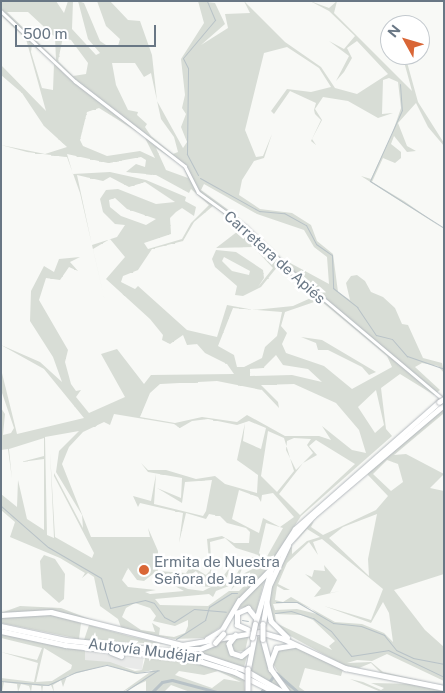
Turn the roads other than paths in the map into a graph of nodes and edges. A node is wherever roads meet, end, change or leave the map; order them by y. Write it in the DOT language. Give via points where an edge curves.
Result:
graph roads {
  1 [pos="1,11"];
  2 [pos="443,402"];
  3 [pos="320,510"];
  4 [pos="275,563"];
  5 [pos="268,589"];
  6 [pos="243,597"];
  7 [pos="1,615"];
  8 [pos="258,623"];
  9 [pos="1,626"];
  10 [pos="1,631"];
  11 [pos="259,632"];
  12 [pos="238,633"];
  13 [pos="253,638"];
  14 [pos="149,639"];
  15 [pos="297,645"];
  16 [pos="148,647"];
  17 [pos="90,648"];
  18 [pos="250,649"];
  19 [pos="305,649"];
  20 [pos="153,653"];
  21 [pos="144,655"];
  22 [pos="121,656"];
  23 [pos="248,668"];
  24 [pos="271,668"];
  25 [pos="262,681"];
  26 [pos="444,688"];
  27 [pos="274,689"];
  28 [pos="248,692"];
  29 [pos="283,692"];
  30 [pos="288,692"];
  1 -- 2 [label="street, Carretera de Apiés" via="75,81 185,166 193,185"];
  2 -- 3 [label="highway"];
  2 -- 4 [label="highway" via="316,507 289,536"];
  3 -- 4 [label="highway" via="293,537"];
  3 -- 5 [label="highway" via="286,548"];
  4 -- 6 [label="highway"];
  4 -- 8 [label="highway"];
  5 -- 8 [label="highway"];
  5 -- 15 [label="highway" via="271,621"];
  6 -- 14 [label="highway" via="224,628 211,638 184,642"];
  6 -- 16 [label="highway, bridge" via="223,634 215,642 198,650"];
  7 -- 14 [label="highway" via="51,612"];
  8 -- 11 [label="highway" via="248,608 235,616 239,627"];
  8 -- 13 [label="highway, bridge"];
  8 -- 24 [label="highway, bridge"];
  9 -- 16 [label="highway, Autovía Mudéjar" via="66,640"];
  10 -- 17 [label="highway, Autovía Mudéjar"];
  11 -- 12 [label="highway"];
  11 -- 15 [label="highway"];
  12 -- 14 [label="highway" via="193,644"];
  12 -- 18 [label="highway" via="230,641 231,652 241,656"];
  13 -- 18 [label="highway"];
  13 -- 23 [label="highway, bridge"];
  15 -- 19 [label="highway"];
  16 -- 25 [label="highway, Autovía Mudéjar" via="204,656"];
  17 -- 20 [label="highway, Autovía Mudéjar"];
  17 -- 22 [label="highway"];
  18 -- 23 [label="highway"];
  19 -- 24 [label="highway" via="288,644 277,646 271,655"];
  19 -- 26 [label="highway" via="345,668"];
  20 -- 21 [label="highway"];
  20 -- 25 [label="highway, Autovía Mudéjar" via="210,663"];
  23 -- 28 [label="highway, bridge"];
  24 -- 30 [label="highway"];
  25 -- 27 [label="highway, Autovía Mudéjar"];
  27 -- 29 [label="highway, Autovía Mudéjar"];
}
